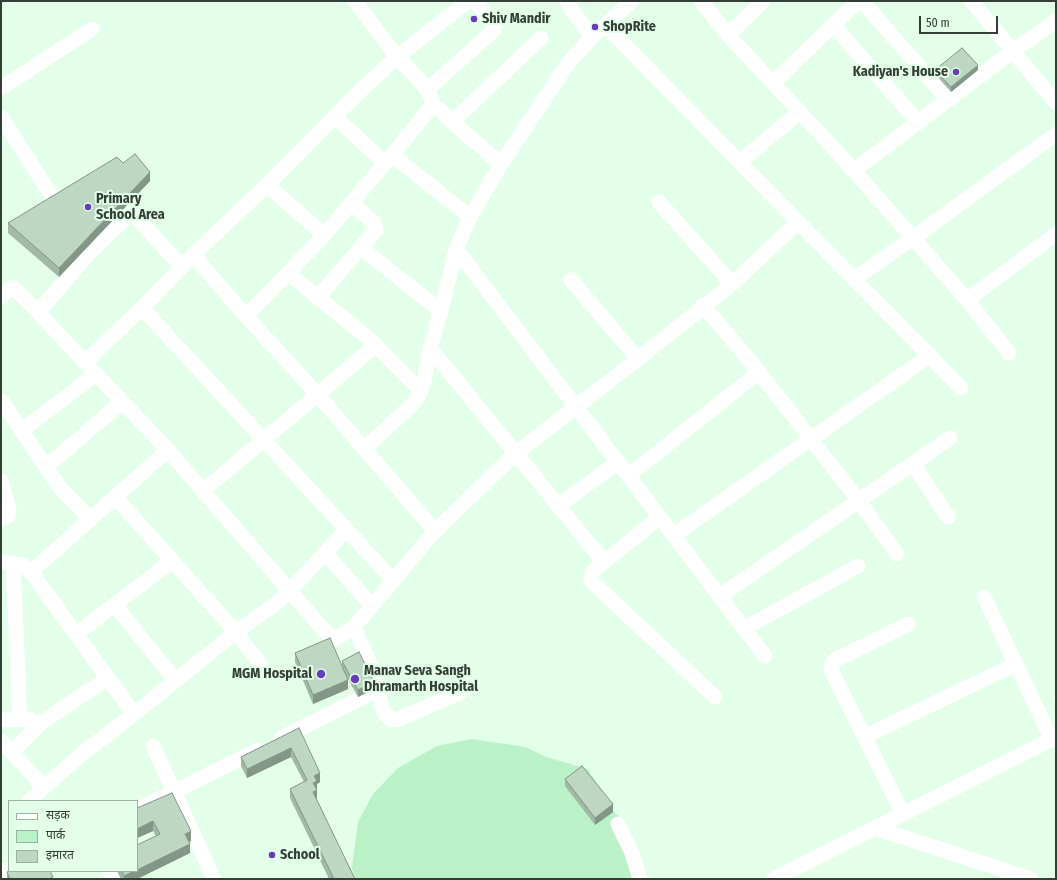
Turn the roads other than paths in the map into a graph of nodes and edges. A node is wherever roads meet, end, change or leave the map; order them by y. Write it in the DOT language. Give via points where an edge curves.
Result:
graph roads {
  1 [pos="355,1"];
  2 [pos="468,1"];
  3 [pos="474,1"];
  4 [pos="567,1"];
  5 [pos="632,1"];
  6 [pos="701,1"];
  7 [pos="763,1"];
  8 [pos="858,1"];
  9 [pos="862,1"];
  10 [pos="974,2"];
  11 [pos="1056,21"];
  12 [pos="605,25"];
  13 [pos="832,25"];
  14 [pos="92,29"];
  15 [pos="728,35"];
  16 [pos="592,37"];
  17 [pos="541,38"];
  18 [pos="1013,51"];
  19 [pos="397,57"];
  20 [pos="773,83"];
  21 [pos="2,86"];
  22 [pos="427,90"];
  23 [pos="948,100"];
  24 [pos="1056,102"];
  25 [pos="434,106"];
  26 [pos="800,112"];
  27 [pos="1,116"];
  28 [pos="335,117"];
  29 [pos="452,122"];
  30 [pos="918,122"];
  31 [pos="1056,134"];
  32 [pos="389,159"];
  33 [pos="739,162"];
  34 [pos="502,164"];
  35 [pos="853,171"];
  36 [pos="267,185"];
  37 [pos="55,201"];
  38 [pos="659,202"];
  39 [pos="351,203"];
  40 [pos="470,217"];
  41 [pos="798,222"];
  42 [pos="1056,234"];
  43 [pos="324,235"];
  44 [pos="913,238"];
  45 [pos="361,248"];
  46 [pos="456,249"];
  47 [pos="193,255"];
  48 [pos="182,266"];
  49 [pos="288,273"];
  50 [pos="854,279"];
  51 [pos="571,280"];
  52 [pos="732,284"];
  53 [pos="1,297"];
  54 [pos="317,298"];
  55 [pos="967,300"];
  56 [pos="703,305"];
  57 [pos="142,308"];
  58 [pos="441,311"];
  59 [pos="38,312"];
  60 [pos="246,316"];
  61 [pos="376,345"];
  62 [pos="430,348"];
  63 [pos="1009,353"];
  64 [pos="929,356"];
  65 [pos="638,359"];
  66 [pos="85,362"];
  67 [pos="759,372"];
  68 [pos="96,374"];
  69 [pos="960,388"];
  70 [pos="420,391"];
  71 [pos="318,394"];
  72 [pos="1,400"];
  73 [pos="122,402"];
  74 [pos="576,408"];
  75 [pos="21,431"];
  76 [pos="811,438"];
  77 [pos="950,438"];
  78 [pos="262,440"];
  79 [pos="365,448"];
  80 [pos="168,450"];
  81 [pos="515,454"];
  82 [pos="618,462"];
  83 [pos="913,464"];
  84 [pos="46,467"];
  85 [pos="628,476"];
  86 [pos="1,480"];
  87 [pos="202,492"];
  88 [pos="115,497"];
  89 [pos="859,501"];
  90 [pos="558,506"];
  91 [pos="660,517"];
  92 [pos="948,517"];
  93 [pos="1,519"];
  94 [pos="91,519"];
  95 [pos="346,530"];
  96 [pos="435,531"];
  97 [pos="674,535"];
  98 [pos="325,553"];
  99 [pos="896,554"];
  100 [pos="172,561"];
  101 [pos="604,562"];
  102 [pos="7,563"];
  103 [pos="858,566"];
  104 [pos="31,572"];
  105 [pos="393,580"];
  106 [pos="290,591"];
  107 [pos="720,596"];
  108 [pos="984,597"];
  109 [pos="115,605"];
  110 [pos="372,606"];
  111 [pos="908,624"];
  112 [pos="354,627"];
  113 [pos="744,628"];
  114 [pos="236,632"];
  115 [pos="76,634"];
  116 [pos="765,656"];
  117 [pos="260,664"];
  118 [pos="1016,664"];
  119 [pos="108,678"];
  120 [pos="176,681"];
  121 [pos="378,689"];
  122 [pos="460,692"];
  123 [pos="715,697"];
  124 [pos="134,714"];
  125 [pos="1,720"];
  126 [pos="20,720"];
  127 [pos="42,722"];
  128 [pos="864,737"];
  129 [pos="1054,739"];
  130 [pos="153,746"];
  131 [pos="6,750"];
  132 [pos="44,787"];
  133 [pos="174,792"];
  134 [pos="30,800"];
  135 [pos="138,810"];
  136 [pos="903,814"];
  137 [pos="618,824"];
  138 [pos="875,828"];
  139 [pos="214,879"];
  140 [pos="640,879"];
  141 [pos="774,879"];
  142 [pos="1031,879"];
  1 -- 19 [label="street"];
  2 -- 19 [label="street"];
  3 -- 22 [label="street" via="492,22 494,30"];
  4 -- 16 [label="street"];
  5 -- 12 [label="street"];
  6 -- 15 [label="street"];
  7 -- 15 [label="street"];
  8 -- 13 [label="street"];
  9 -- 23 [label="street"];
  10 -- 18 [label="street"];
  11 -- 18 [label="street"];
  12 -- 16 [label="street"];
  12 -- 33 [label="street"];
  13 -- 20 [label="street"];
  13 -- 30 [label="street"];
  14 -- 21 [label="street"];
  15 -- 20 [label="street"];
  16 -- 34 [label="street" via="569,62"];
  17 -- 29 [label="street"];
  18 -- 23 [label="street"];
  18 -- 24 [label="street"];
  19 -- 22 [label="street"];
  19 -- 28 [label="street"];
  20 -- 26 [label="street"];
  22 -- 25 [label="street"];
  23 -- 30 [label="street"];
  25 -- 29 [label="street"];
  25 -- 32 [label="street"];
  26 -- 33 [label="street"];
  26 -- 35 [label="street"];
  27 -- 37 [label="street"];
  28 -- 32 [label="street"];
  28 -- 36 [label="street"];
  29 -- 34 [label="street"];
  30 -- 35 [label="street"];
  31 -- 44 [label="street"];
  32 -- 39 [label="street"];
  32 -- 40 [label="street"];
  33 -- 41 [label="street"];
  34 -- 40 [label="street"];
  35 -- 44 [label="street"];
  36 -- 43 [label="street"];
  36 -- 47 [label="street"];
  38 -- 52 [label="street"];
  39 -- 43 [label="street"];
  39 -- 45 [label="street" via="376,227"];
  40 -- 46 [label="street"];
  41 -- 50 [label="street"];
  41 -- 52 [label="street"];
  42 -- 55 [label="street"];
  43 -- 49 [label="street"];
  44 -- 50 [label="street"];
  44 -- 55 [label="street"];
  45 -- 54 [label="street"];
  45 -- 58 [label="street"];
  46 -- 58 [label="street"];
  46 -- 74 [label="street"];
  47 -- 48 [label="street"];
  47 -- 60 [label="street"];
  48 -- 57 [label="street"];
  48 -- 59 [label="street" via="135,216 129,215 92,250"];
  49 -- 54 [label="street"];
  49 -- 60 [label="street"];
  50 -- 64 [label="street"];
  51 -- 65 [label="street"];
  52 -- 56 [label="street"];
  53 -- 59 [label="street" via="14,288"];
  54 -- 61 [label="street"];
  55 -- 63 [label="street"];
  56 -- 65 [label="street"];
  56 -- 67 [label="street"];
  57 -- 66 [label="street"];
  57 -- 78 [label="street"];
  58 -- 62 [label="street"];
  59 -- 66 [label="street"];
  60 -- 71 [label="street"];
  61 -- 70 [label="street"];
  61 -- 71 [label="street"];
  62 -- 70 [label="street"];
  62 -- 81 [label="street"];
  64 -- 69 [label="street"];
  64 -- 76 [label="street"];
  65 -- 74 [label="street"];
  66 -- 68 [label="street"];
  67 -- 76 [label="street"];
  67 -- 85 [label="street"];
  68 -- 73 [label="street"];
  68 -- 75 [label="street"];
  70 -- 79 [label="street" via="413,404"];
  71 -- 78 [label="street"];
  71 -- 79 [label="street"];
  72 -- 75 [label="street"];
  73 -- 80 [label="street"];
  73 -- 84 [label="street"];
  74 -- 81 [label="street"];
  74 -- 82 [label="street"];
  75 -- 84 [label="street"];
  76 -- 89 [label="street"];
  76 -- 97 [label="street"];
  77 -- 83 [label="street"];
  78 -- 87 [label="street"];
  78 -- 95 [label="street"];
  79 -- 96 [label="street"];
  80 -- 87 [label="street"];
  80 -- 88 [label="street"];
  81 -- 90 [label="street"];
  81 -- 96 [label="street"];
  82 -- 85 [label="street"];
  82 -- 90 [label="street"];
  83 -- 89 [label="street"];
  83 -- 92 [label="street"];
  84 -- 94 [label="street" via="61,489"];
  85 -- 91 [label="street"];
  86 -- 93 [label="street" via="9,510 8,516"];
  87 -- 106 [label="street"];
  88 -- 94 [label="street"];
  88 -- 100 [label="street"];
  89 -- 99 [label="street"];
  89 -- 107 [label="street"];
  90 -- 101 [label="street"];
  91 -- 97 [label="street"];
  91 -- 101 [label="street"];
  94 -- 104 [label="street"];
  95 -- 98 [label="street"];
  95 -- 105 [label="street"];
  96 -- 105 [label="street"];
  97 -- 107 [label="street"];
  98 -- 106 [label="street"];
  98 -- 110 [label="street"];
  100 -- 109 [label="street"];
  100 -- 114 [label="street"];
  101 -- 123 [label="street" via="591,575 594,585"];
  102 -- 104 [label="street" via="22,565"];
  102 -- 126 [label="street"];
  103 -- 113 [label="street"];
  104 -- 115 [label="street"];
  105 -- 110 [label="street"];
  106 -- 112 [label="street" via="332,638 337,638"];
  106 -- 114 [label="street"];
  107 -- 113 [label="street"];
  108 -- 118 [label="street"];
  109 -- 115 [label="street"];
  109 -- 120 [label="street"];
  110 -- 112 [label="street"];
  111 -- 128 [label="street" via="835,660 831,667"];
  112 -- 121 [label="street" via="374,673"];
  113 -- 116 [label="street"];
  114 -- 117 [label="street"];
  114 -- 120 [label="street"];
  115 -- 119 [label="street"];
  118 -- 128 [label="street"];
  118 -- 129 [label="street"];
  119 -- 124 [label="street"];
  119 -- 127 [label="street"];
  120 -- 124 [label="street"];
  121 -- 122 [label="street" via="385,714 392,720"];
  121 -- 133 [label="street"];
  124 -- 132 [label="street"];
  125 -- 126 [label="street"];
  126 -- 127 [label="street" via="33,719"];
  127 -- 131 [label="street"];
  128 -- 136 [label="street"];
  129 -- 136 [label="street"];
  130 -- 133 [label="street"];
  131 -- 132 [label="street"];
  132 -- 134 [label="street"];
  133 -- 135 [label="street"];
  133 -- 139 [label="street"];
  136 -- 138 [label="street"];
  137 -- 140 [label="street" via="632,853"];
  138 -- 141 [label="street"];
  138 -- 142 [label="street"];
}
